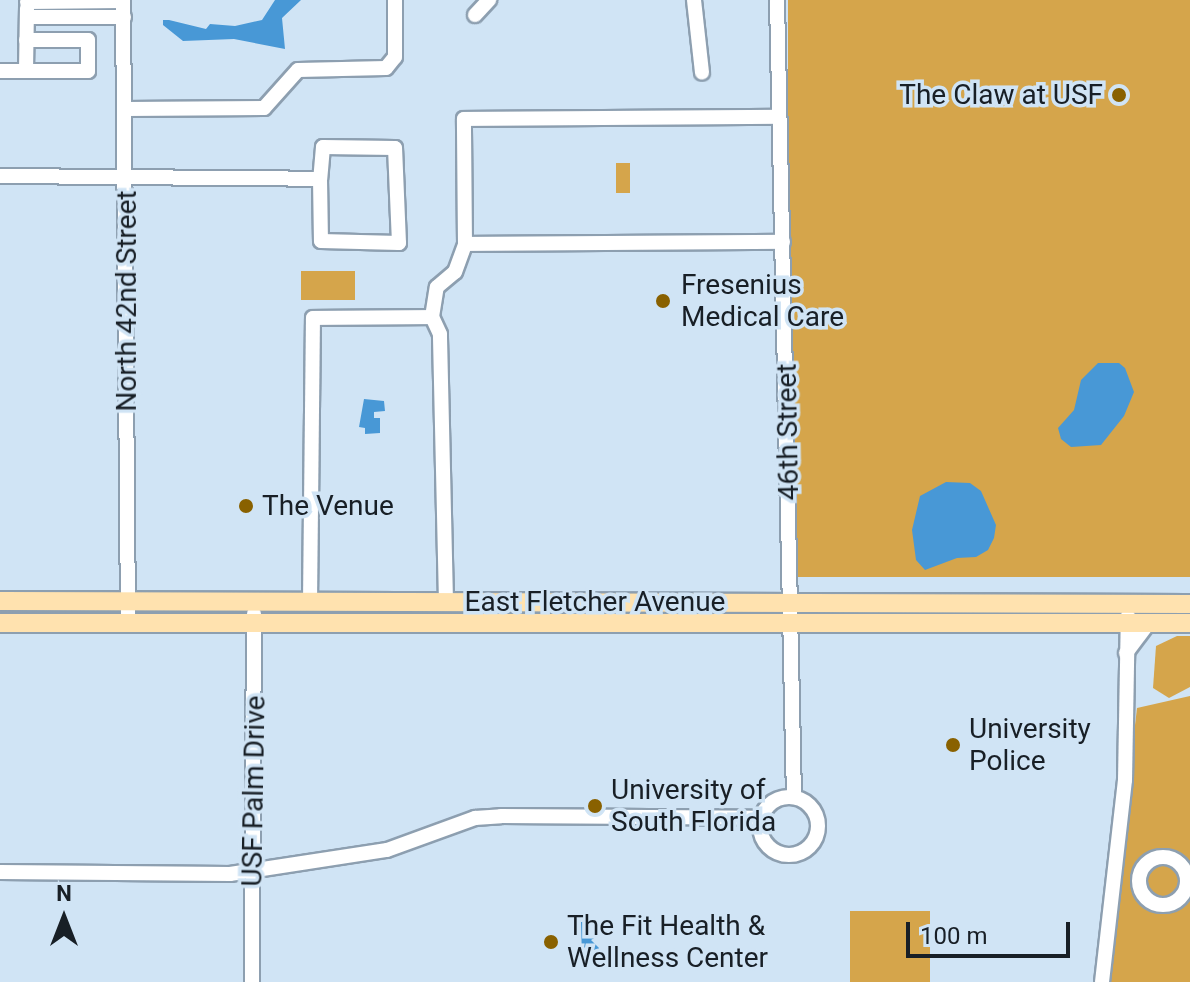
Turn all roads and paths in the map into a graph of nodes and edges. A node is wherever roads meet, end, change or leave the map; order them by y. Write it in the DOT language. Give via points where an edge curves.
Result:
graph roads {
  1 [pos="395,0"];
  2 [pos="489,0"];
  3 [pos="694,0"];
  4 [pos="777,0"];
  5 [pos="123,1"];
  6 [pos="27,6"];
  7 [pos="475,15"];
  8 [pos="124,17"];
  9 [pos="26,40"];
  10 [pos="0,71"];
  11 [pos="26,71"];
  12 [pos="702,73"];
  13 [pos="126,109"];
  14 [pos="778,117"];
  15 [pos="0,176"];
  16 [pos="126,176"];
  17 [pos="320,179"];
  18 [pos="783,242"];
  19 [pos="465,244"];
  20 [pos="432,317"];
  21 [pos="0,601"];
  22 [pos="253,601"];
  23 [pos="128,602"];
  24 [pos="310,602"];
  25 [pos="446,602"];
  26 [pos="789,602"];
  27 [pos="1131,604"];
  28 [pos="1190,604"];
  29 [pos="0,623"];
  30 [pos="128,623"];
  31 [pos="1149,623"];
  32 [pos="1190,623"];
  33 [pos="255,625"];
  34 [pos="349,625"];
  35 [pos="788,625"];
  36 [pos="1126,628"];
  37 [pos="1126,653"];
  38 [pos="794,797"];
  39 [pos="761,818"];
  40 [pos="253,869"];
  41 [pos="0,872"];
  42 [pos="1115,879"];
  43 [pos="1139,880"];
  44 [pos="252,982"];
  45 [pos="1102,982"];
  1 -- 13 [label="street" via="395,57 386,68 298,70 264,108"];
  2 -- 7 [label="street"];
  3 -- 12 [label="street"];
  4 -- 14 [label="street, 46th Street"];
  5 -- 6 [label="street"];
  5 -- 8 [label="street, North 42nd Street"];
  6 -- 8 [label="street"];
  6 -- 9 [label="street"];
  8 -- 13 [label="street, North 42nd Street"];
  9 -- 11 [label="street"];
  9 -- 11 [label="street" via="88,40 88,71"];
  10 -- 11 [label="street"];
  13 -- 16 [label="street, North 42nd Street"];
  14 -- 18 [label="street, 46th Street"];
  14 -- 19 [label="street" via="464,119"];
  15 -- 16 [label="street"];
  16 -- 17 [label="street"];
  16 -- 23 [label="street, North 42nd Street"];
  17 -- 17 [label="street" via="321,241 399,243 395,148 323,147"];
  18 -- 19 [label="street"];
  18 -- 26 [label="street, 46th Street"];
  19 -- 20 [label="street" via="455,272 437,287"];
  20 -- 24 [label="street" via="313,318"];
  20 -- 25 [label="street" via="440,334"];
  21 -- 23 [label="main road, East Fletcher Avenue"];
  22 -- 23 [label="main road, East Fletcher Avenue"];
  22 -- 24 [label="main road, East Fletcher Avenue"];
  22 -- 33 [label="street, USF Palm Drive"];
  23 -- 30 [label="street, North 42nd Street"];
  24 -- 25 [label="main road, East Fletcher Avenue"];
  25 -- 26 [label="main road, East Fletcher Avenue"];
  25 -- 34 [label="main road" via="431,613"];
  26 -- 27 [label="main road, East Fletcher Avenue"];
  26 -- 35 [label="street, 46th Street"];
  27 -- 28 [label="main road, East Fletcher Avenue"];
  27 -- 36 [label="street"];
  29 -- 30 [label="main road, East Fletcher Avenue"];
  30 -- 33 [label="main road, East Fletcher Avenue"];
  31 -- 32 [label="main road, East Fletcher Avenue"];
  31 -- 36 [label="main road, East Fletcher Avenue"];
  31 -- 37 [label="street"];
  33 -- 34 [label="main road, East Fletcher Avenue"];
  33 -- 40 [label="street, USF Palm Drive"];
  34 -- 35 [label="main road, East Fletcher Avenue"];
  35 -- 36 [label="main road, East Fletcher Avenue"];
  35 -- 38 [label="street, 46th Street"];
  36 -- 37 [label="street"];
  37 -- 42 [label="street" via="1125,780"];
  38 -- 39 [label="street" via="774,800"];
  38 -- 39 [label="street" via="816,814 818,832 808,848 792,855 773,851 761,835"];
  39 -- 40 [label="street" via="475,818 387,850"];
  40 -- 41 [label="street" via="230,874"];
  40 -- 44 [label="street, USF Palm Drive"];
  42 -- 43 [label="street"];
  42 -- 45 [label="street"];
}
